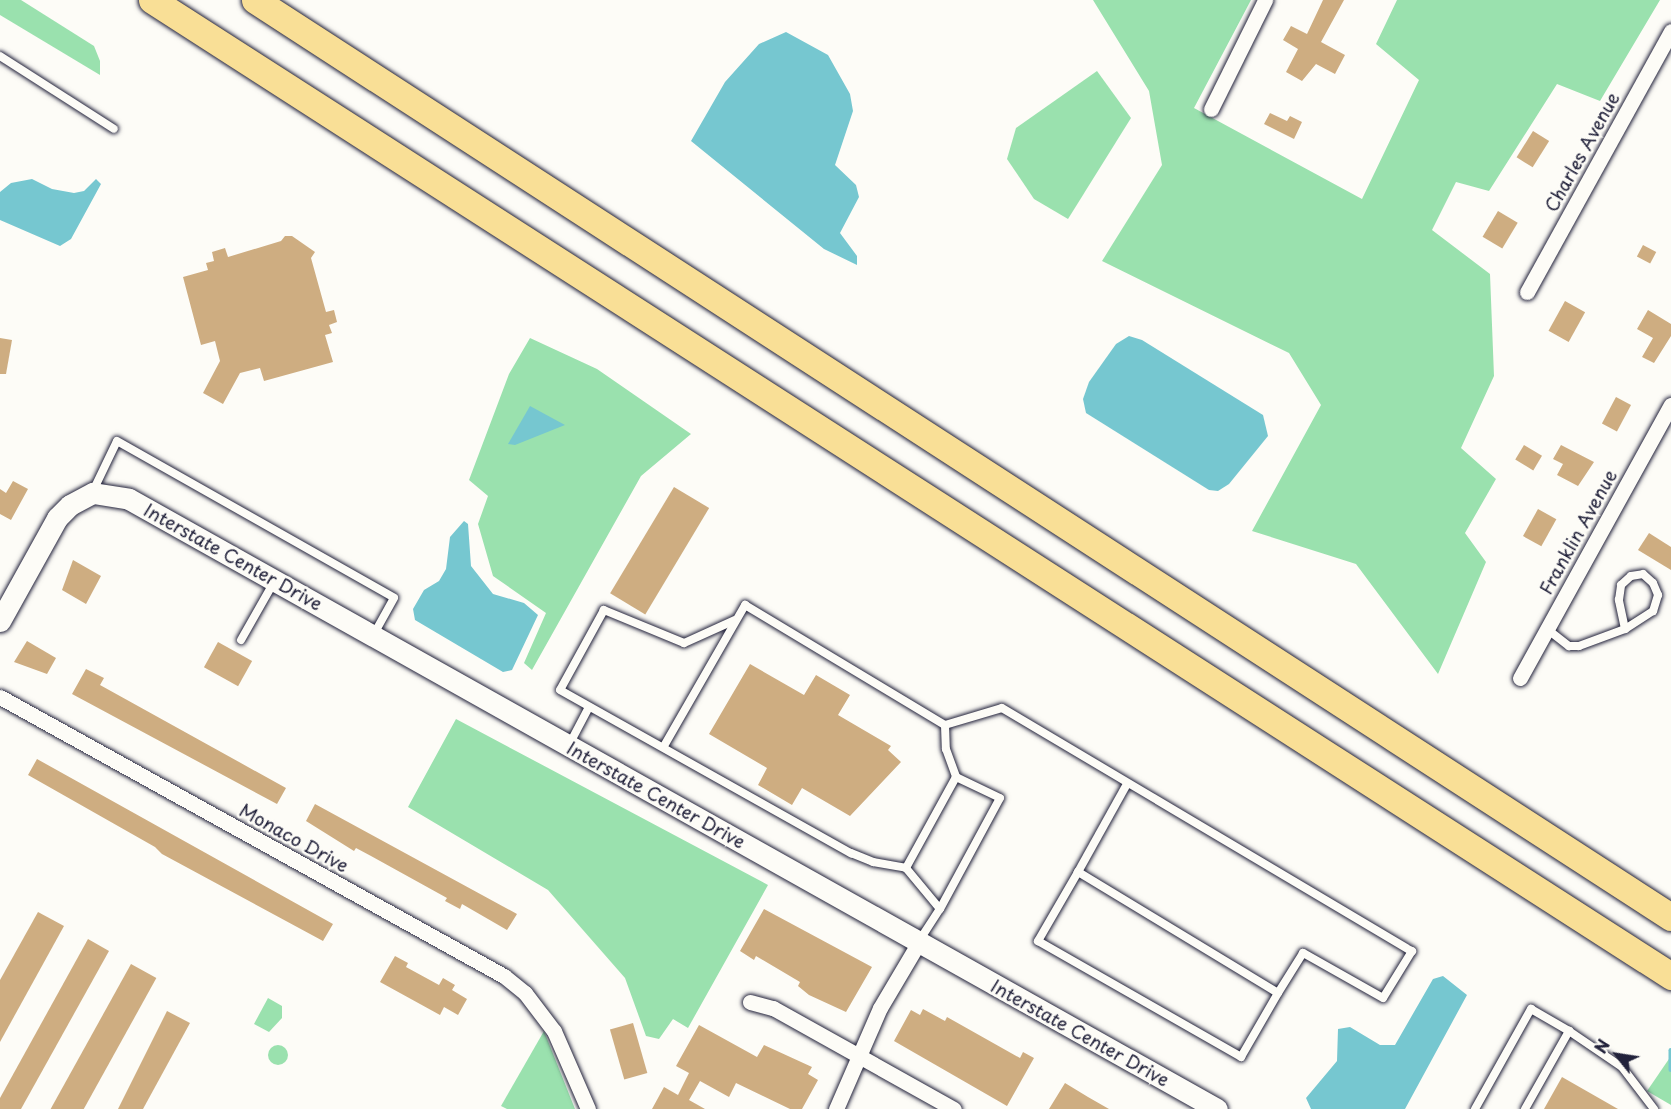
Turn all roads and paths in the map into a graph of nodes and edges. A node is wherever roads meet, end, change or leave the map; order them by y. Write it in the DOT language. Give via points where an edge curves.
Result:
graph roads {
  1 [pos="152,0"];
  2 [pos="255,0"];
  3 [pos="1265,0"];
  4 [pos="1671,31"];
  5 [pos="0,56"];
  6 [pos="1210,109"];
  7 [pos="114,129"];
  8 [pos="1527,292"];
  9 [pos="1671,405"];
  10 [pos="93,493"];
  11 [pos="275,581"];
  12 [pos="736,620"];
  13 [pos="0,621"];
  14 [pos="1547,629"];
  15 [pos="1625,629"];
  16 [pos="373,636"];
  17 [pos="241,640"];
  18 [pos="1520,678"];
  19 [pos="0,697"];
  20 [pos="589,707"];
  21 [pos="945,725"];
  22 [pos="568,746"];
  23 [pos="664,746"];
  24 [pos="956,777"];
  25 [pos="1127,784"];
  26 [pos="906,868"];
  27 [pos="1078,872"];
  28 [pos="940,909"];
  29 [pos="1671,916"];
  30 [pos="918,942"];
  31 [pos="1671,976"];
  32 [pos="1278,993"];
  33 [pos="750,1002"];
  34 [pos="1569,1030"];
  35 [pos="859,1056"];
  36 [pos="588,1109"];
  37 [pos="836,1109"];
  38 [pos="954,1109"];
  39 [pos="1216,1109"];
  40 [pos="1475,1109"];
  41 [pos="1525,1109"];
  42 [pos="1654,1109"];
  1 -- 31 [label="highway"];
  2 -- 29 [label="highway"];
  3 -- 6 [label="street"];
  4 -- 8 [label="street, Charles Avenue"];
  5 -- 7 [label="lane"];
  9 -- 14 [label="street, Franklin Avenue"];
  10 -- 11 [label="street, Interstate Center Drive" via="129,499"];
  10 -- 13 [label="street" via="80,497 57,518"];
  10 -- 16 [label="lane" via="94,481 117,441 394,598"];
  11 -- 16 [label="street, Interstate Center Drive"];
  11 -- 17 [label="lane"];
  12 -- 20 [label="lane" via="684,643 604,610 560,690"];
  12 -- 21 [label="lane" via="745,605"];
  12 -- 23 [label="lane"];
  14 -- 15 [label="lane" via="1569,646"];
  14 -- 18 [label="street, Franklin Avenue"];
  15 -- 15 [label="lane" via="1619,600 1621,585 1631,576 1642,574 1653,583 1658,596 1653,610"];
  16 -- 22 [label="street, Interstate Center Drive"];
  19 -- 36 [label="street, Monaco Drive" via="504,976 525,993 555,1031"];
  20 -- 22 [label="lane"];
  20 -- 23 [label="lane"];
  21 -- 24 [label="lane" via="946,749"];
  21 -- 25 [label="lane" via="1002,708"];
  22 -- 30 [label="street, Interstate Center Drive"];
  23 -- 26 [label="lane" via="851,853"];
  24 -- 26 [label="lane"];
  24 -- 28 [label="lane" via="1000,798"];
  25 -- 27 [label="lane"];
  25 -- 32 [label="lane" via="1412,951 1383,998 1303,953"];
  26 -- 28 [label="lane"];
  27 -- 32 [label="lane"];
  27 -- 32 [label="lane" via="1038,941 1241,1057"];
  28 -- 30 [label="lane"];
  30 -- 35 [label="street" via="880,1008"];
  30 -- 39 [label="street, Interstate Center Drive"];
  33 -- 35 [label="street" via="773,1008"];
  34 -- 40 [label="lane" via="1531,1009"];
  34 -- 41 [label="lane"];
  34 -- 42 [label="lane" via="1622,1067"];
  35 -- 37 [label="street"];
  35 -- 38 [label="street"];
}
